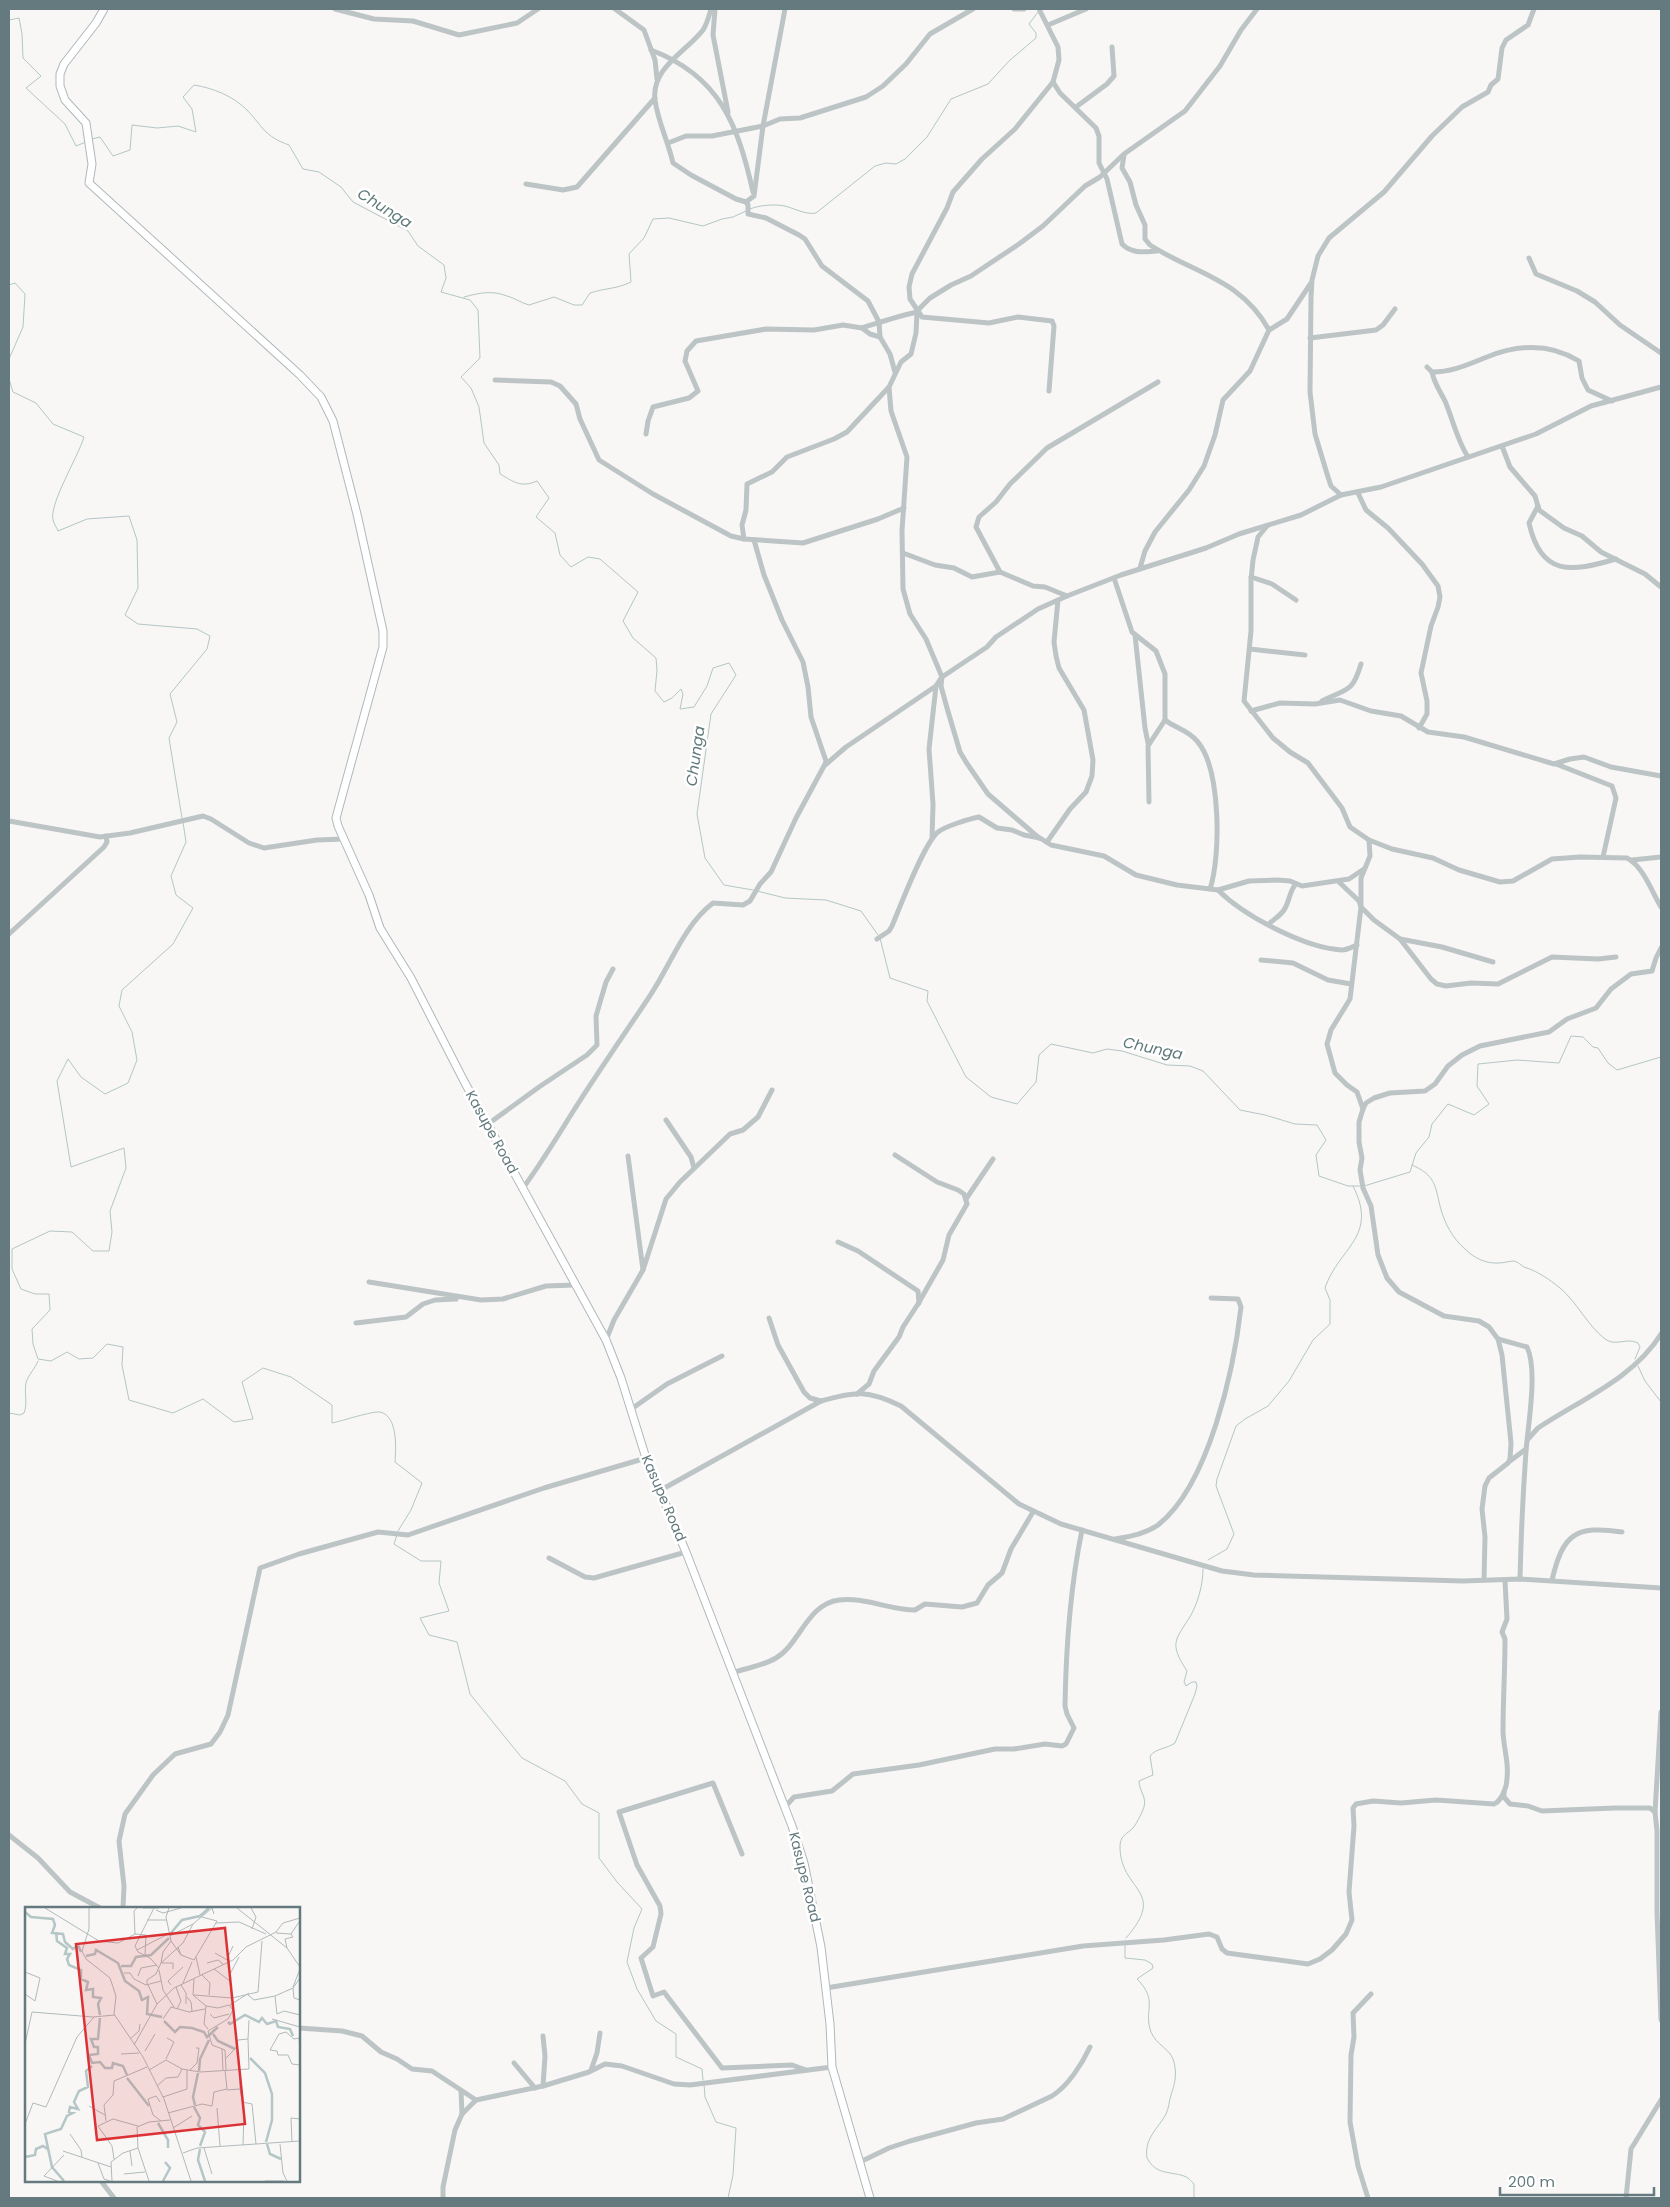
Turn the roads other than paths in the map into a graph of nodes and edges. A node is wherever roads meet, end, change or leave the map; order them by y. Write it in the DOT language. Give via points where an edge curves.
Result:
graph roads {
  1 [pos="104,9"];
  2 [pos="335,9"];
  3 [pos="538,9"];
  4 [pos="614,9"];
  5 [pos="713,9"];
  6 [pos="786,9"];
  7 [pos="973,9"];
  8 [pos="1014,9"];
  9 [pos="1024,9"];
  10 [pos="1039,9"];
  11 [pos="1086,9"];
  12 [pos="1257,9"];
  13 [pos="1534,9"];
  14 [pos="1048,25"];
  15 [pos="1112,47"];
  16 [pos="651,50"];
  17 [pos="675,59"];
  18 [pos="657,80"];
  19 [pos="1053,82"];
  20 [pos="655,98"];
  21 [pos="1076,108"];
  22 [pos="728,114"];
  23 [pos="764,126"];
  24 [pos="736,131"];
  25 [pos="668,143"];
  26 [pos="1124,154"];
  27 [pos="1103,174"];
  28 [pos="526,184"];
  29 [pos="754,196"];
  30 [pos="746,202"];
  31 [pos="1159,251"];
  32 [pos="1529,258"];
  33 [pos="1312,282"];
  34 [pos="1395,309"];
  35 [pos="917,312"];
  36 [pos="879,322"];
  37 [pos="862,328"];
  38 [pos="1268,330"];
  39 [pos="880,337"];
  40 [pos="1310,338"];
  41 [pos="1661,353"];
  42 [pos="1427,367"];
  43 [pos="1432,372"];
  44 [pos="895,373"];
  45 [pos="495,380"];
  46 [pos="1158,382"];
  47 [pos="1661,387"];
  48 [pos="889,388"];
  49 [pos="1049,391"];
  50 [pos="1612,401"];
  51 [pos="646,434"];
  52 [pos="1502,446"];
  53 [pos="1468,457"];
  54 [pos="1358,493"];
  55 [pos="1341,495"];
  56 [pos="1538,506"];
  57 [pos="904,508"];
  58 [pos="1268,526"];
  59 [pos="744,539"];
  60 [pos="754,540"];
  61 [pos="903,553"];
  62 [pos="1616,558"];
  63 [pos="1140,568"];
  64 [pos="1000,572"];
  65 [pos="1251,577"];
  66 [pos="1114,578"];
  67 [pos="1661,587"];
  68 [pos="1067,596"];
  69 [pos="1058,600"];
  70 [pos="1296,600"];
  71 [pos="1135,635"];
  72 [pos="1250,649"];
  73 [pos="1304,655"];
  74 [pos="1361,664"];
  75 [pos="942,677"];
  76 [pos="936,686"];
  77 [pos="1315,704"];
  78 [pos="1251,711"];
  79 [pos="1165,720"];
  80 [pos="1419,728"];
  81 [pos="1148,744"];
  82 [pos="1556,764"];
  83 [pos="824,766"];
  84 [pos="1661,776"];
  85 [pos="1149,802"];
  86 [pos="9,821"];
  87 [pos="106,836"];
  88 [pos="1040,838"];
  89 [pos="344,839"];
  90 [pos="932,839"];
  91 [pos="1368,840"];
  92 [pos="1047,842"];
  93 [pos="1661,857"];
  94 [pos="1602,858"];
  95 [pos="1632,860"];
  96 [pos="1364,869"];
  97 [pos="1340,882"];
  98 [pos="1296,884"];
  99 [pos="1210,889"];
  100 [pos="1218,890"];
  101 [pos="1361,906"];
  102 [pos="1661,907"];
  103 [pos="1269,924"];
  104 [pos="9,934"];
  105 [pos="880,938"];
  106 [pos="1400,939"];
  107 [pos="1357,945"];
  108 [pos="1661,948"];
  109 [pos="1616,956"];
  110 [pos="1261,960"];
  111 [pos="1493,962"];
  112 [pos="613,969"];
  113 [pos="1351,984"];
  114 [pos="772,1090"];
  115 [pos="1363,1109"];
  116 [pos="666,1120"];
  117 [pos="488,1124"];
  118 [pos="895,1155"];
  119 [pos="628,1156"];
  120 [pos="993,1159"];
  121 [pos="694,1168"];
  122 [pos="523,1188"];
  123 [pos="966,1199"];
  124 [pos="838,1242"];
  125 [pos="643,1270"];
  126 [pos="369,1282"];
  127 [pos="575,1285"];
  128 [pos="464,1298"];
  129 [pos="1211,1298"];
  130 [pos="919,1304"];
  131 [pos="769,1318"];
  132 [pos="356,1323"];
  133 [pos="1661,1334"];
  134 [pos="1498,1339"];
  135 [pos="606,1340"];
  136 [pos="722,1356"];
  137 [pos="857,1394"];
  138 [pos="821,1401"];
  139 [pos="630,1410"];
  140 [pos="1527,1439"];
  141 [pos="1526,1449"];
  142 [pos="646,1458"];
  143 [pos="1510,1462"];
  144 [pos="660,1491"];
  145 [pos="1033,1512"];
  146 [pos="1082,1530"];
  147 [pos="1622,1532"];
  148 [pos="1112,1540"];
  149 [pos="686,1552"];
  150 [pos="549,1558"];
  151 [pos="1520,1578"];
  152 [pos="1484,1580"];
  153 [pos="1552,1580"];
  154 [pos="1505,1581"];
  155 [pos="1661,1588"];
  156 [pos="732,1673"];
  157 [pos="1661,1712"];
  158 [pos="1504,1792"];
  159 [pos="785,1807"];
  160 [pos="1655,1812"];
  161 [pos="9,1836"];
  162 [pos="742,1854"];
  163 [pos="98,1907"];
  164 [pos="124,1907"];
  165 [pos="1660,1947"];
  166 [pos="826,1988"];
  167 [pos="1371,1994"];
  168 [pos="1661,2020"];
  169 [pos="300,2028"];
  170 [pos="600,2033"];
  171 [pos="543,2036"];
  172 [pos="1090,2047"];
  173 [pos="514,2063"];
  174 [pos="832,2066"];
  175 [pos="806,2070"];
  176 [pos="591,2071"];
  177 [pos="542,2086"];
  178 [pos="535,2088"];
  179 [pos="461,2091"];
  180 [pos="476,2100"];
  181 [pos="1661,2100"];
  182 [pos="462,2114"];
  183 [pos="860,2162"];
  184 [pos="102,2182"];
  185 [pos="114,2198"];
  186 [pos="443,2198"];
  187 [pos="870,2198"];
  188 [pos="1368,2198"];
  189 [pos="1626,2198"];
  1 -- 89 [label="street, Kasupe Road" via="60,74 65,100 86,123 92,164 89,183 300,375 321,397 333,421 384,632 383,647 336,818"];
  2 -- 3 [label="street" via="374,19 412,21 465,35 517,23"];
  4 -- 16 [label="street" via="644,30"];
  5 -- 17 [label="street" via="704,29"];
  5 -- 22 [label="street" via="713,35"];
  6 -- 23 [label="street"];
  7 -- 23 [label="street" via="930,34 906,64 866,97"];
  8 -- 9 [label="street"];
  10 -- 14 [label="street"];
  11 -- 14 [label="street"];
  12 -- 26 [label="street" via="1240,30 1220,66 1184,112"];
  13 -- 33 [label="street" via="1528,25 1506,40 1498,79 1488,92 1462,107 1384,192 1329,238 1318,256"];
  14 -- 19 [label="street" via="1058,47 1059,60"];
  15 -- 21 [label="street" via="1114,76"];
  16 -- 17 [label="street"];
  16 -- 18 [label="street"];
  17 -- 18 [label="street"];
  17 -- 22 [label="street" via="706,85"];
  18 -- 20 [label="street"];
  19 -- 21 [label="street"];
  19 -- 35 [label="street" via="1015,129 953,192 912,274 910,299"];
  20 -- 25 [label="street"];
  20 -- 28 [label="street" via="577,188 564,190"];
  21 -- 27 [label="street" via="1096,128"];
  22 -- 24 [label="street"];
  23 -- 24 [label="street"];
  23 -- 29 [label="street"];
  24 -- 25 [label="street" via="708,137 686,136"];
  24 -- 29 [label="street"];
  25 -- 30 [label="street" via="673,162 678,167"];
  26 -- 27 [label="street"];
  26 -- 31 [label="street" via="1122,168 1145,225 1145,239"];
  27 -- 31 [label="street" via="1107,179 1122,244 1136,252"];
  27 -- 35 [label="street" via="1043,226 971,276 930,298"];
  29 -- 30 [label="street"];
  30 -- 36 [label="street" via="748,214 766,218 805,240 822,266 868,301"];
  31 -- 38 [label="street" via="1242,295 1263,319"];
  32 -- 41 [label="street" via="1536,274 1595,302 1620,325"];
  33 -- 38 [label="street" via="1286,319"];
  33 -- 40 [label="street"];
  34 -- 40 [label="street" via="1376,330"];
  35 -- 36 [label="street"];
  35 -- 44 [label="street" via="910,354"];
  35 -- 49 [label="street" via="922,317 933,319 989,323 1018,317 1052,321"];
  36 -- 37 [label="street"];
  36 -- 39 [label="street"];
  37 -- 39 [label="street"];
  37 -- 51 [label="street" via="843,325 814,330 766,329 696,341 687,351 685,361 698,390 689,398 653,407"];
  38 -- 63 [label="street" via="1250,371 1223,400 1204,466 1155,532"];
  39 -- 44 [label="street" via="890,354"];
  40 -- 55 [label="street" via="1310,392 1316,434 1330,486"];
  42 -- 43 [label="street"];
  43 -- 50 [label="street" via="1446,372 1505,351 1536,347 1556,349 1579,361 1588,390"];
  43 -- 53 [label="street" via="1461,447"];
  44 -- 48 [label="street"];
  45 -- 59 [label="street" via="551,382 560,386 576,404 599,460 652,494 732,536"];
  46 -- 64 [label="street" via="1047,448 979,516 976,527"];
  47 -- 50 [label="street"];
  48 -- 57 [label="street" via="891,411 907,457"];
  48 -- 59 [label="street" via="847,432 787,457 772,472 747,484"];
  50 -- 52 [label="street" via="1591,406 1536,434"];
  52 -- 53 [label="street"];
  52 -- 56 [label="street" via="1510,468 1535,496"];
  53 -- 54 [label="street"];
  54 -- 55 [label="street"];
  54 -- 80 [label="street" via="1366,510 1422,564 1438,586 1440,597 1421,673 1427,714"];
  55 -- 58 [label="street"];
  56 -- 62 [label="street" via="1542,513 1582,536 1600,552"];
  56 -- 62 [label="street" via="1528,523 1543,558 1570,568"];
  57 -- 60 [label="street" via="803,543"];
  57 -- 61 [label="street"];
  58 -- 63 [label="street"];
  58 -- 65 [label="street" via="1258,538"];
  59 -- 60 [label="street"];
  60 -- 83 [label="street" via="782,620 803,662 811,717 826,761"];
  61 -- 64 [label="street" via="972,576"];
  61 -- 75 [label="street" via="903,589 910,614 926,639"];
  62 -- 67 [label="street"];
  63 -- 66 [label="street"];
  64 -- 68 [label="street"];
  65 -- 70 [label="street"];
  65 -- 72 [label="street"];
  66 -- 68 [label="street"];
  66 -- 71 [label="street"];
  68 -- 69 [label="street"];
  69 -- 75 [label="street" via="1038,609"];
  69 -- 92 [label="street" via="1056,656 1059,668 1084,710 1093,760 1086,792"];
  71 -- 79 [label="street" via="1156,651 1164,669"];
  71 -- 81 [label="street"];
  72 -- 73 [label="street"];
  72 -- 78 [label="street" via="1244,701"];
  74 -- 77 [label="street" via="1353,686"];
  75 -- 76 [label="street"];
  75 -- 88 [label="street" via="941,686 958,746 976,778 988,794"];
  76 -- 83 [label="street" via="833,756"];
  76 -- 90 [label="street" via="929,749"];
  77 -- 78 [label="street" via="1280,703"];
  77 -- 80 [label="street" via="1340,700 1370,711 1401,716"];
  78 -- 91 [label="street" via="1273,738 1308,763 1342,808 1350,827"];
  79 -- 81 [label="street"];
  79 -- 99 [label="street" via="1196,740 1213,780 1218,842"];
  80 -- 82 [label="street" via="1486,742"];
  81 -- 85 [label="street"];
  82 -- 84 [label="street" via="1584,757 1611,767"];
  82 -- 94 [label="street" via="1612,786 1616,798"];
  83 -- 122 [label="street" via="771,872 750,901 743,905 713,903 704,910"];
  86 -- 87 [label="street"];
  87 -- 89 [label="street" via="203,816 264,848"];
  87 -- 104 [label="street" via="104,847"];
  88 -- 90 [label="street" via="997,828 979,817 946,828"];
  88 -- 92 [label="street"];
  89 -- 117 [label="street, Kasupe Road" via="380,928 411,978"];
  90 -- 105 [label="street" via="892,926"];
  91 -- 94 [label="street" via="1433,858 1464,872 1500,882 1513,881 1552,859"];
  91 -- 96 [label="street" via="1370,856"];
  92 -- 99 [label="street" via="1104,856 1147,879"];
  93 -- 95 [label="street"];
  94 -- 95 [label="street"];
  95 -- 102 [label="street"];
  96 -- 97 [label="street"];
  96 -- 101 [label="street"];
  97 -- 98 [label="street"];
  97 -- 101 [label="street"];
  98 -- 100 [label="street" via="1278,880 1249,881"];
  98 -- 103 [label="street" via="1283,912"];
  99 -- 100 [label="street"];
  100 -- 103 [label="street" via="1245,912"];
  101 -- 106 [label="street" via="1378,925"];
  101 -- 107 [label="street"];
  103 -- 107 [label="street" via="1319,947 1346,950"];
  106 -- 109 [label="street" via="1431,979 1446,986 1498,984 1552,957 1598,959"];
  106 -- 111 [label="street"];
  107 -- 113 [label="street"];
  108 -- 115 [label="street" via="1652,971 1631,974 1611,989 1596,1008 1572,1016 1539,1036 1480,1046 1456,1059 1426,1091 1390,1092 1366,1103"];
  110 -- 113 [label="street" via="1285,961 1328,980"];
  112 -- 117 [label="street" via="596,1016 597,1045"];
  113 -- 115 [label="street" via="1350,999 1331,1030 1327,1044 1335,1074 1357,1092"];
  114 -- 121 [label="street" via="758,1117 743,1130 730,1134"];
  115 -- 134 [label="street" via="1359,1122 1360,1170 1371,1206 1378,1254 1387,1278 1399,1292 1444,1316 1479,1321"];
  116 -- 121 [label="street" via="691,1157"];
  117 -- 122 [label="street, Kasupe Road"];
  118 -- 123 [label="street" via="937,1182 958,1190"];
  119 -- 125 [label="street"];
  120 -- 123 [label="street"];
  121 -- 125 [label="street" via="666,1199"];
  122 -- 127 [label="street, Kasupe Road"];
  123 -- 130 [label="street" via="967,1204 949,1234 943,1260"];
  124 -- 130 [label="street" via="858,1251 918,1291"];
  125 -- 135 [label="street"];
  126 -- 128 [label="street"];
  127 -- 128 [label="street" via="546,1286 496,1300"];
  127 -- 135 [label="street, Kasupe Road"];
  128 -- 132 [label="street" via="429,1302 406,1317"];
  129 -- 148 [label="street" via="1238,1299 1241,1307 1232,1368 1199,1471 1176,1506 1158,1525 1146,1532"];
  130 -- 137 [label="street" via="874,1371 869,1384"];
  131 -- 138 [label="street" via="778,1344 804,1392"];
  133 -- 140 [label="street" via="1652,1349 1632,1367 1538,1428"];
  134 -- 140 [label="street" via="1525,1346 1529,1354 1531,1392"];
  134 -- 143 [label="street" via="1508,1398"];
  135 -- 139 [label="street, Kasupe Road" via="622,1378"];
  136 -- 139 [label="street" via="667,1384"];
  137 -- 138 [label="street"];
  137 -- 145 [label="street" via="879,1396 901,1406 1019,1504"];
  138 -- 144 [label="street"];
  139 -- 142 [label="street, Kasupe Road"];
  140 -- 141 [label="street"];
  141 -- 143 [label="street"];
  141 -- 151 [label="street"];
  142 -- 144 [label="street, Kasupe Road"];
  142 -- 164 [label="street" via="544,1488 408,1535 378,1532 260,1568 226,1720 211,1744 175,1754 161,1767 132,1803 123,1820 119,1841"];
  143 -- 152 [label="street" via="1489,1478 1485,1486 1482,1509"];
  144 -- 149 [label="street, Kasupe Road"];
  145 -- 146 [label="street"];
  145 -- 156 [label="street" via="1011,1549 1002,1573 988,1585 976,1603 962,1607 925,1604 910,1610 859,1601 835,1601 806,1622 790,1646 775,1659"];
  146 -- 148 [label="street"];
  146 -- 159 [label="street" via="1070,1599 1066,1647 1065,1706 1074,1728 1066,1744 995,1749 919,1765 853,1774 832,1791 794,1797"];
  147 -- 153 [label="street" via="1587,1530 1570,1538 1560,1553"];
  148 -- 152 [label="street" via="1201,1566 1254,1575"];
  149 -- 150 [label="street" via="594,1578 585,1577"];
  149 -- 156 [label="street, Kasupe Road"];
  151 -- 153 [label="street"];
  151 -- 154 [label="street"];
  152 -- 154 [label="street"];
  153 -- 155 [label="street"];
  154 -- 158 [label="street" via="1507,1619 1502,1632 1505,1638 1502,1700 1503,1735 1509,1764"];
  156 -- 159 [label="street, Kasupe Road"];
  157 -- 160 [label="street"];
  158 -- 160 [label="street" via="1504,1798 1510,1804 1542,1811 1650,1808"];
  158 -- 166 [label="street" via="1499,1802 1494,1804 1436,1800 1356,1804 1349,1892 1350,1925 1332,1950 1311,1964 1227,1953 1212,1934 1083,1946"];
  159 -- 166 [label="street, Kasupe Road" via="804,1863"];
  160 -- 165 [label="street"];
  161 -- 163 [label="street" via="38,1858 70,1892"];
  162 -- 175 [label="street" via="713,1782 619,1812 637,1865 660,1906 653,1947 641,1958 653,1996 664,1992 722,2068 792,2065"];
  165 -- 168 [label="street"];
  166 -- 174 [label="street, Kasupe Road"];
  167 -- 188 [label="street" via="1353,2013 1350,2112 1358,2166"];
  169 -- 179 [label="street" via="342,2031 366,2037 380,2052 412,2069 432,2071"];
  170 -- 176 [label="street"];
  171 -- 177 [label="street"];
  172 -- 183 [label="street" via="1076,2071 1052,2096 1003,2119 910,2141"];
  173 -- 178 [label="street"];
  174 -- 175 [label="street"];
  174 -- 183 [label="street, Kasupe Road"];
  175 -- 176 [label="street" via="690,2084 674,2084 616,2064 605,2064"];
  176 -- 177 [label="street"];
  177 -- 178 [label="street"];
  178 -- 180 [label="street"];
  179 -- 180 [label="street"];
  179 -- 182 [label="street"];
  180 -- 182 [label="street"];
  181 -- 189 [label="street" via="1631,2149"];
  182 -- 186 [label="street" via="450,2148"];
  183 -- 187 [label="street, Kasupe Road"];
  184 -- 185 [label="street"];
}
